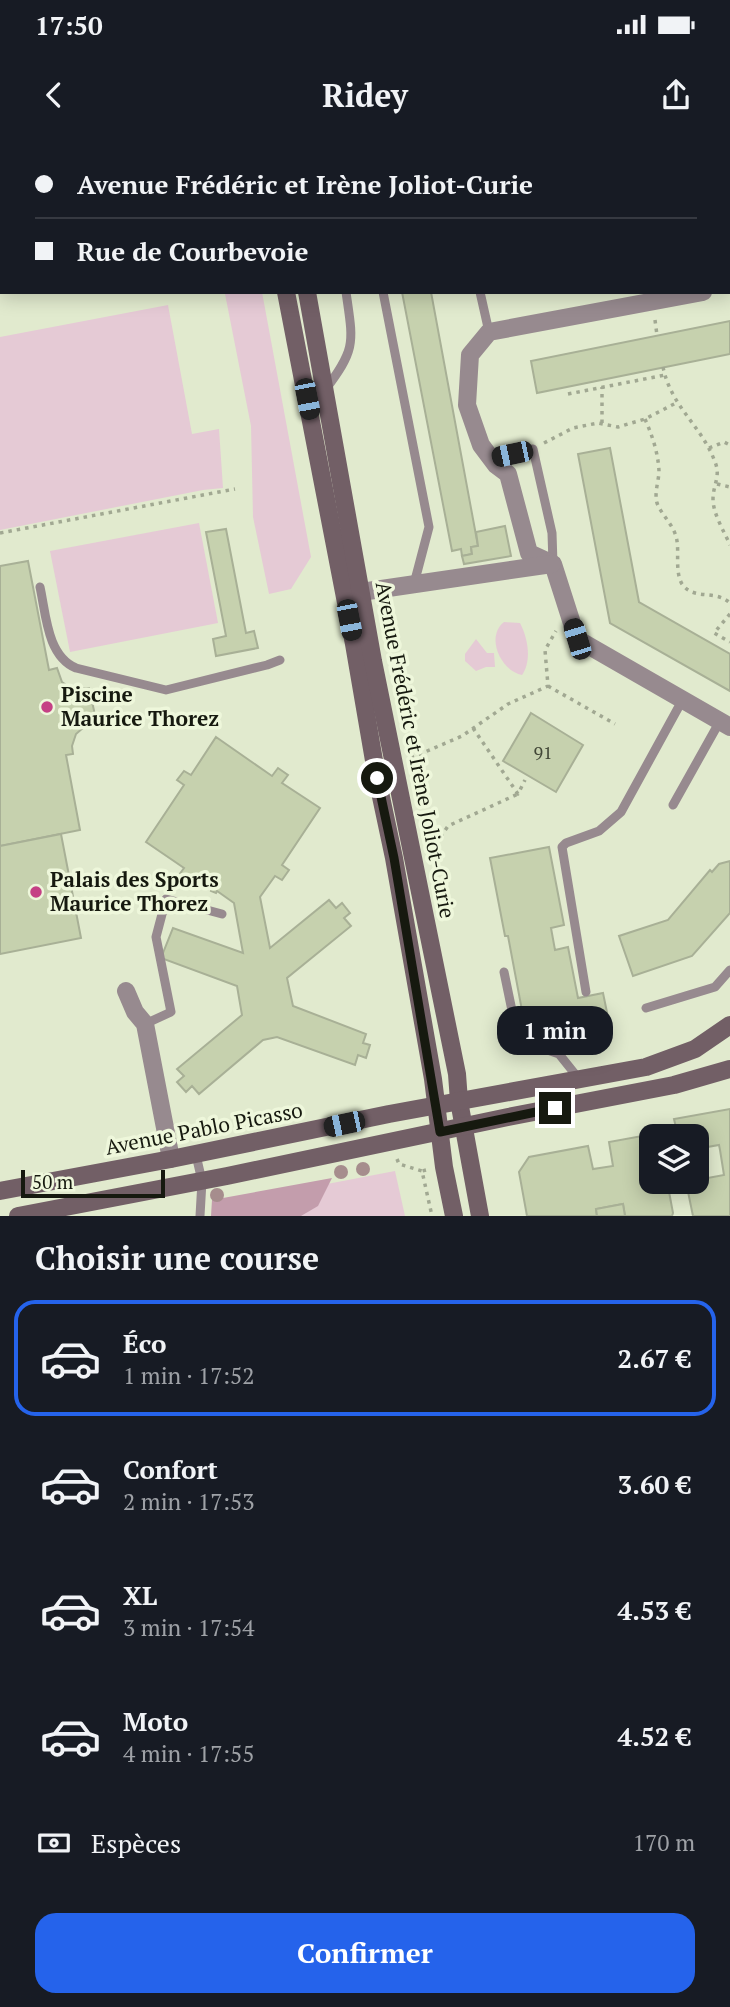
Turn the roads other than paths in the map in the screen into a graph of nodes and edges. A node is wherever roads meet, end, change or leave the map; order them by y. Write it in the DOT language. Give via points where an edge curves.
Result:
graph roads {
  1 [pos="286,294"];
  2 [pos="307,294"];
  3 [pos="346,294"];
  4 [pos="383,294"];
  5 [pos="480,294"];
  6 [pos="692,294"];
  7 [pos="489,332"];
  8 [pos="324,391"];
  9 [pos="491,458"];
  10 [pos="553,564"];
  11 [pos="414,584"];
  12 [pos="40,587"];
  13 [pos="361,592"];
  14 [pos="280,660"];
  15 [pos="683,699"];
  16 [pos="725,724"];
  17 [pos="673,805"];
  18 [pos="222,914"];
  19 [pos="730,970"];
  20 [pos="504,972"];
  21 [pos="126,990"];
  22 [pos="586,992"];
  23 [pos="646,1008"];
  24 [pos="145,1024"];
  25 [pos="730,1025"];
  26 [pos="730,1069"];
  27 [pos="580,1081"];
  28 [pos="458,1101"];
  29 [pos="436,1105"];
  30 [pos="463,1127"];
  31 [pos="440,1132"];
  32 [pos="195,1154"];
  33 [pos="171,1160"];
  34 [pos="202,1181"];
  35 [pos="0,1191"];
  36 [pos="18,1216"];
  37 [pos="200,1216"];
  38 [pos="454,1216"];
  39 [pos="480,1216"];
  1 -- 29 [label="main road, Avenue Frédéric et Irène Joliot-Curie" via="394,858"];
  2 -- 8 [label="main road, Avenue Frédéric et Irène Joliot-Curie"];
  3 -- 8 [label="lane" via="351,347"];
  4 -- 11 [label="lane" via="429,527"];
  5 -- 7 [label="lane"];
  6 -- 7 [label="street"];
  7 -- 9 [label="street" via="470,355 467,405 481,445"];
  8 -- 13 [label="main road, Avenue Frédéric et Irène Joliot-Curie"];
  9 -- 10 [label="street" via="509,474 529,553"];
  9 -- 10 [label="lane" via="533,449 552,533"];
  10 -- 11 [label="street"];
  10 -- 15 [label="street" via="577,639"];
  11 -- 13 [label="street"];
  12 -- 14 [label="lane" via="55,651 76,668 166,690"];
  13 -- 28 [label="main road, Avenue Frédéric et Irène Joliot-Curie" via="457,1074"];
  15 -- 16 [label="street"];
  15 -- 22 [label="lane" via="621,812 599,831 562,847"];
  16 -- 17 [label="lane"];
  18 -- 24 [label="lane" via="166,899 156,937 171,1012"];
  19 -- 23 [label="lane" via="715,987"];
  20 -- 27 [label="lane" via="515,1025 528,1040 559,1054"];
  21 -- 24 [label="street"];
  24 -- 33 [label="street"];
  25 -- 27 [label="main road, Avenue Pablo Picasso" via="673,1059"];
  26 -- 30 [label="main road" via="674,1086"];
  27 -- 28 [label="main road, Avenue Pablo Picasso"];
  28 -- 29 [label="main road, Avenue Pablo Picasso"];
  28 -- 30 [label="main road, Avenue Frédéric et Irène Joliot-Curie"];
  29 -- 31 [label="main road, Avenue Frédéric et Irène Joliot-Curie"];
  29 -- 32 [label="main road, Avenue Pablo Picasso"];
  30 -- 31 [label="main road"];
  30 -- 39 [label="main road, Avenue Frédéric et Irène Joliot-Curie"];
  31 -- 34 [label="main road"];
  31 -- 38 [label="main road, Avenue Frédéric et Irène Joliot-Curie"];
  32 -- 33 [label="main road, Avenue Pablo Picasso"];
  32 -- 34 [label="lane"];
  33 -- 35 [label="main road, Avenue Pablo Picasso"];
  34 -- 36 [label="main road"];
  34 -- 37 [label="lane"];
}
